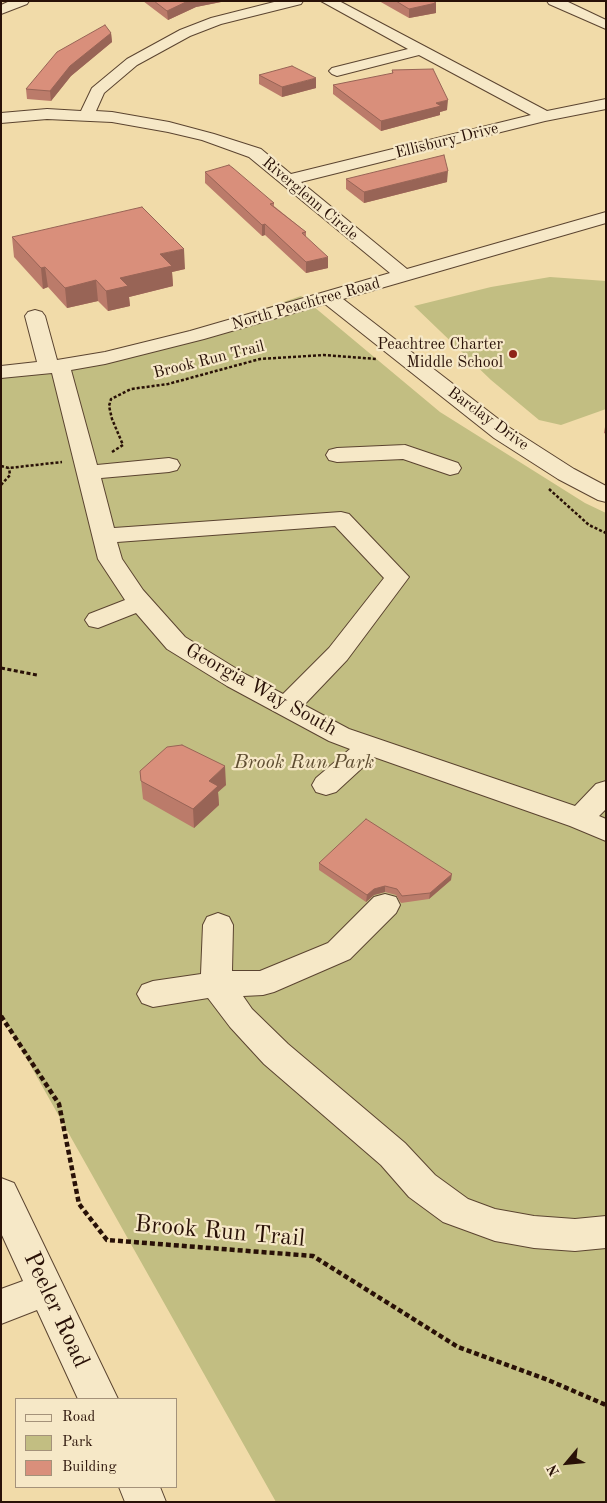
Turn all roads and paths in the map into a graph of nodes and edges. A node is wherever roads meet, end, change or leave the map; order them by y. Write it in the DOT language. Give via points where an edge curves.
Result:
graph roads {
  1 [pos="22,1"];
  2 [pos="296,1"];
  3 [pos="328,1"];
  4 [pos="554,1"];
  5 [pos="1,10"];
  6 [pos="606,25"];
  7 [pos="422,50"];
  8 [pos="337,71"];
  9 [pos="606,104"];
  10 [pos="87,115"];
  11 [pos="545,116"];
  12 [pos="1,118"];
  13 [pos="289,180"];
  14 [pos="606,217"];
  15 [pos="403,275"];
  16 [pos="328,297"];
  17 [pos="62,330"];
  18 [pos="377,359"];
  19 [pos="54,366"];
  20 [pos="1,372"];
  21 [pos="336,455"];
  22 [pos="170,465"];
  23 [pos="1,466"];
  24 [pos="95,466"];
  25 [pos="8,468"];
  26 [pos="450,468"];
  27 [pos="1,485"];
  28 [pos="547,486"];
  29 [pos="606,495"];
  30 [pos="606,532"];
  31 [pos="104,536"];
  32 [pos="141,602"];
  33 [pos="98,620"];
  34 [pos="1,668"];
  35 [pos="37,676"];
  36 [pos="286,707"];
  37 [pos="370,746"];
  38 [pos="326,785"];
  39 [pos="606,791"];
  40 [pos="580,819"];
  41 [pos="606,831"];
  42 [pos="385,905"];
  43 [pos="218,925"];
  44 [pos="216,984"];
  45 [pos="153,994"];
  46 [pos="1,1016"];
  47 [pos="1,1194"];
  48 [pos="606,1232"];
  49 [pos="46,1289"];
  50 [pos="1,1307"];
  51 [pos="98,1398"];
  52 [pos="606,1405"];
  53 [pos="139,1488"];
  54 [pos="146,1502"];
  1 -- 5 [label="street"];
  2 -- 10 [label="street" via="216,21 140,57 97,91"];
  3 -- 7 [label="street"];
  4 -- 6 [label="street"];
  7 -- 8 [label="street"];
  7 -- 11 [label="street"];
  9 -- 11 [label="street, Ellisbury Drive"];
  10 -- 12 [label="street, Riverglenn Circle"];
  10 -- 13 [label="street, Riverglenn Circle" via="160,125 208,137 255,153"];
  11 -- 13 [label="street, Ellisbury Drive"];
  13 -- 15 [label="street, Riverglenn Circle"];
  14 -- 15 [label="street, North Peachtree Road"];
  15 -- 16 [label="street, North Peachtree Road"];
  16 -- 19 [label="street, North Peachtree Road" via="252,311 198,336 105,358"];
  16 -- 29 [label="street, Barclay Drive" via="502,432 566,474"];
  17 -- 19 [label="street, Georgia Way South" via="37,324"];
  18 -- 24 [label="path, Brook Run Trail" via="324,355 260,359 168,384 131,389 111,399 109,406 123,445"];
  19 -- 20 [label="street, North Peachtree Road"];
  19 -- 24 [label="street, Georgia Way South"];
  21 -- 26 [label="street" via="405,452"];
  22 -- 24 [label="street"];
  23 -- 25 [label="path, Brook Run Trail"];
  24 -- 25 [label="path, Brook Run Trail"];
  24 -- 31 [label="street, Georgia Way South"];
  25 -- 27 [label="path" via="10,475"];
  28 -- 30 [label="path" via="583,520"];
  31 -- 32 [label="street, Georgia Way South" via="110,559"];
  31 -- 36 [label="street" via="341,519 397,577 338,654"];
  32 -- 33 [label="street"];
  32 -- 36 [label="street, Georgia Way South" via="176,642"];
  34 -- 35 [label="path"];
  36 -- 37 [label="street, Georgia Way South" via="339,735"];
  37 -- 38 [label="street"];
  37 -- 40 [label="street, Georgia Way South"];
  39 -- 40 [label="street"];
  40 -- 41 [label="street, Georgia Way South"];
  42 -- 44 [label="street" via="340,951 264,984"];
  43 -- 44 [label="street"];
  44 -- 45 [label="street"];
  44 -- 48 [label="street" via="241,1018 276,1054 393,1154 422,1186 456,1211 495,1225 534,1232 575,1235"];
  46 -- 52 [label="path, Brook Run Trail" via="59,1104 79,1204 107,1240 313,1256 458,1346"];
  47 -- 49 [label="street, Peeler Road"];
  49 -- 50 [label="street"];
  49 -- 51 [label="street, Peeler Road"];
  53 -- 54 [label="street"];
}
